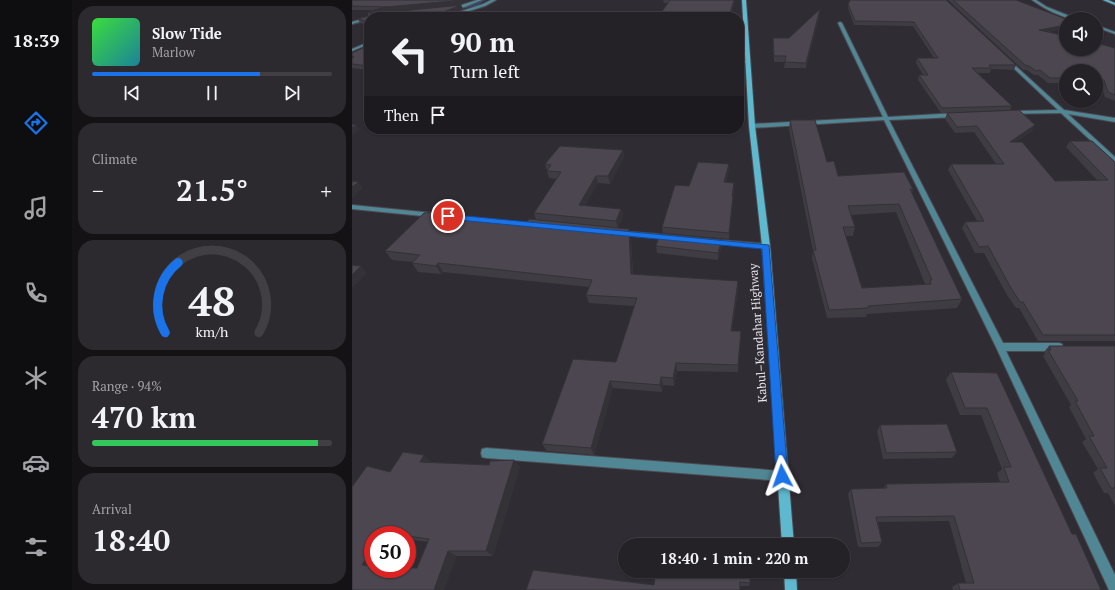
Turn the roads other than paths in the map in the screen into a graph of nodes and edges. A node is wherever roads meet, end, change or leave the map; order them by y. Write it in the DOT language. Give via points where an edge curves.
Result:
graph roads {
  1 [pos="480,0"];
  2 [pos="494,0"];
  3 [pos="744,0"];
  4 [pos="1034,0"];
  5 [pos="1105,0"];
  6 [pos="1115,4"];
  7 [pos="446,10"];
  8 [pos="462,12"];
  9 [pos="1059,13"];
  10 [pos="364,19"];
  11 [pos="352,23"];
  12 [pos="840,23"];
  13 [pos="1103,29"];
  14 [pos="1115,33"];
  15 [pos="364,45"];
  16 [pos="352,50"];
  17 [pos="1006,58"];
  18 [pos="744,62"];
  19 [pos="748,62"];
  20 [pos="1062,111"];
  21 [pos="1008,113"];
  22 [pos="962,114"];
  23 [pos="886,119"];
  24 [pos="1115,120"];
  25 [pos="752,126"];
  26 [pos="1115,160"];
  27 [pos="352,207"];
  28 [pos="440,215"];
  29 [pos="615,232"];
  30 [pos="678,238"];
  31 [pos="702,240"];
  32 [pos="766,246"];
  33 [pos="1000,347"];
  34 [pos="1069,347"];
  35 [pos="486,454"];
  36 [pos="782,476"];
  37 [pos="787,538"];
  38 [pos="790,578"];
  39 [pos="1115,589"];
  40 [pos="791,590"];
  1 -- 7 [label="street"];
  2 -- 8 [label="street"];
  3 -- 19 [label="main road, Kabul–Kandahar Highway"];
  4 -- 9 [label="street"];
  5 -- 6 [label="main road"];
  10 -- 11 [label="street"];
  12 -- 23 [label="street"];
  13 -- 14 [label="street"];
  15 -- 16 [label="street"];
  17 -- 20 [label="street"];
  18 -- 19 [label="street"];
  19 -- 25 [label="main road, Kabul–Kandahar Highway"];
  20 -- 21 [label="street"];
  20 -- 24 [label="street"];
  20 -- 26 [label="street"];
  22 -- 23 [label="street"];
  23 -- 25 [label="street"];
  23 -- 33 [label="street"];
  25 -- 32 [label="main road, Kabul–Kandahar Highway"];
  27 -- 28 [label="street"];
  29 -- 30 [label="street"];
  31 -- 32 [label="street"];
  32 -- 36 [label="main road, Kabul–Kandahar Highway"];
  33 -- 34 [label="street"];
  33 -- 39 [label="street"];
  35 -- 36 [label="street"];
  36 -- 37 [label="main road, Kabul–Kandahar Highway"];
  38 -- 40 [label="main road"];
}
